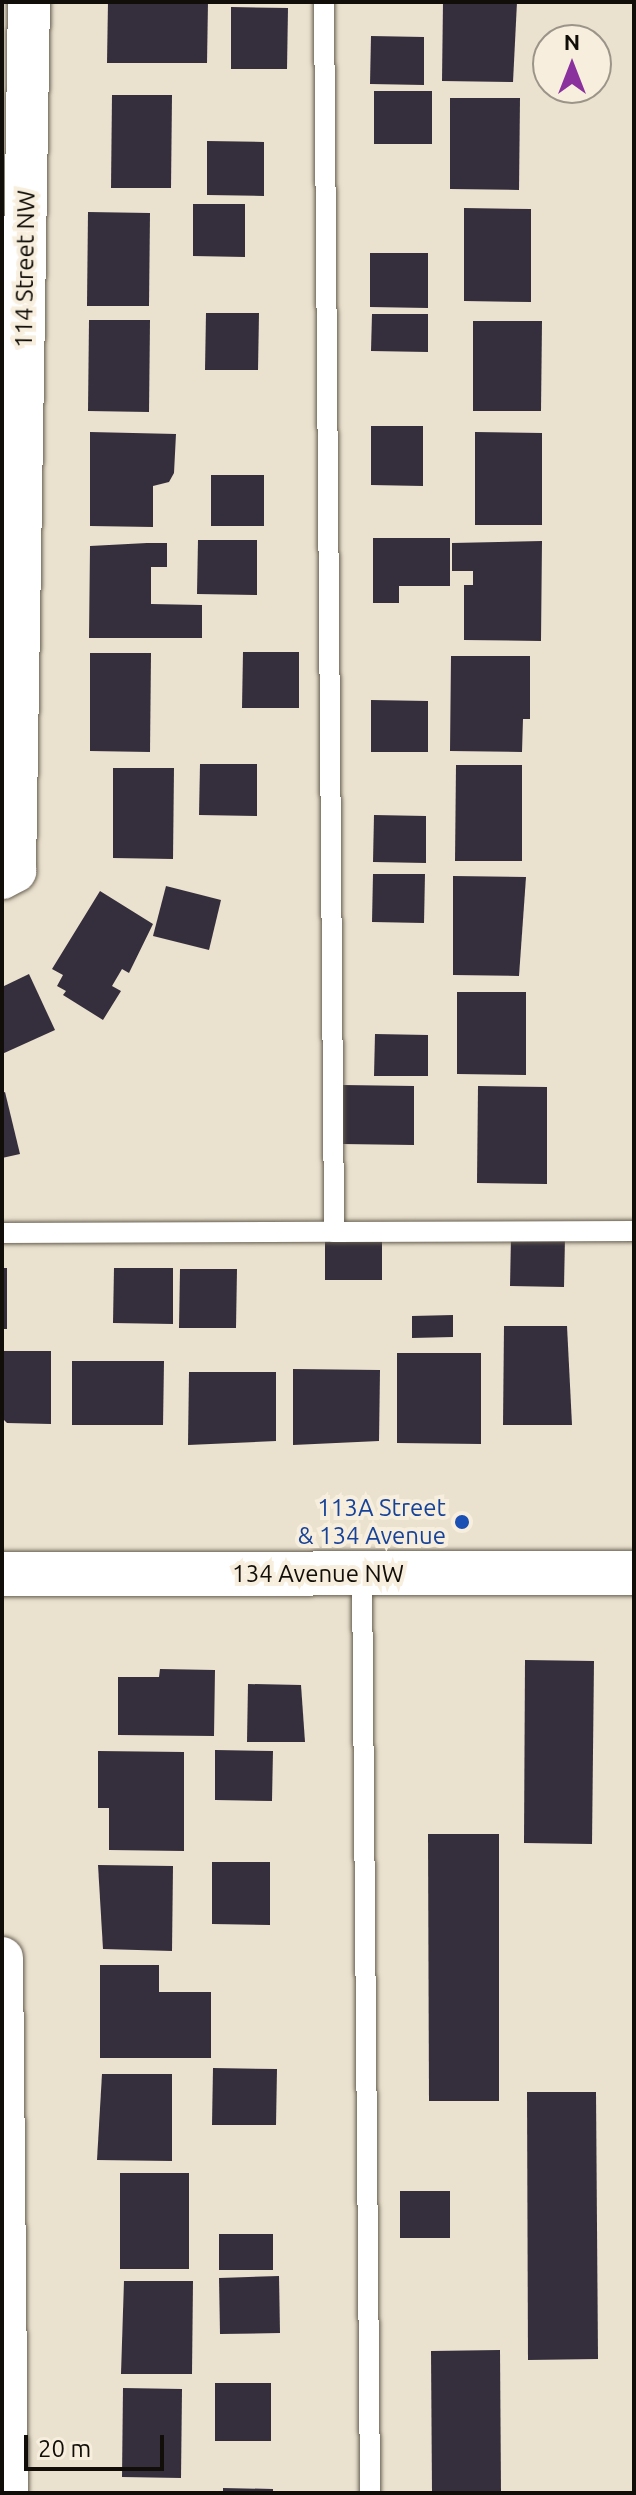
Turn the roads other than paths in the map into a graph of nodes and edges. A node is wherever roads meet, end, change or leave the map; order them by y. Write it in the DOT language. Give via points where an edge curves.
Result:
graph roads {
  1 [pos="29,2"];
  2 [pos="324,2"];
  3 [pos="11,535"];
  4 [pos="8,875"];
  5 [pos="634,1231"];
  6 [pos="334,1232"];
  7 [pos="2,1233"];
  8 [pos="362,1573"];
  9 [pos="634,1573"];
  10 [pos="2,1574"];
  11 [pos="2,1958"];
  12 [pos="7,2493"];
  13 [pos="370,2493"];
  1 -- 3 [label="street, 114 Street NW"];
  2 -- 6 [label="lane"];
  3 -- 4 [label="street, 114 Street NW"];
  5 -- 6 [label="lane"];
  6 -- 7 [label="lane"];
  8 -- 9 [label="street, 134 Avenue NW"];
  8 -- 10 [label="street, 134 Avenue NW"];
  8 -- 13 [label="lane"];
  11 -- 12 [label="street"];
}
